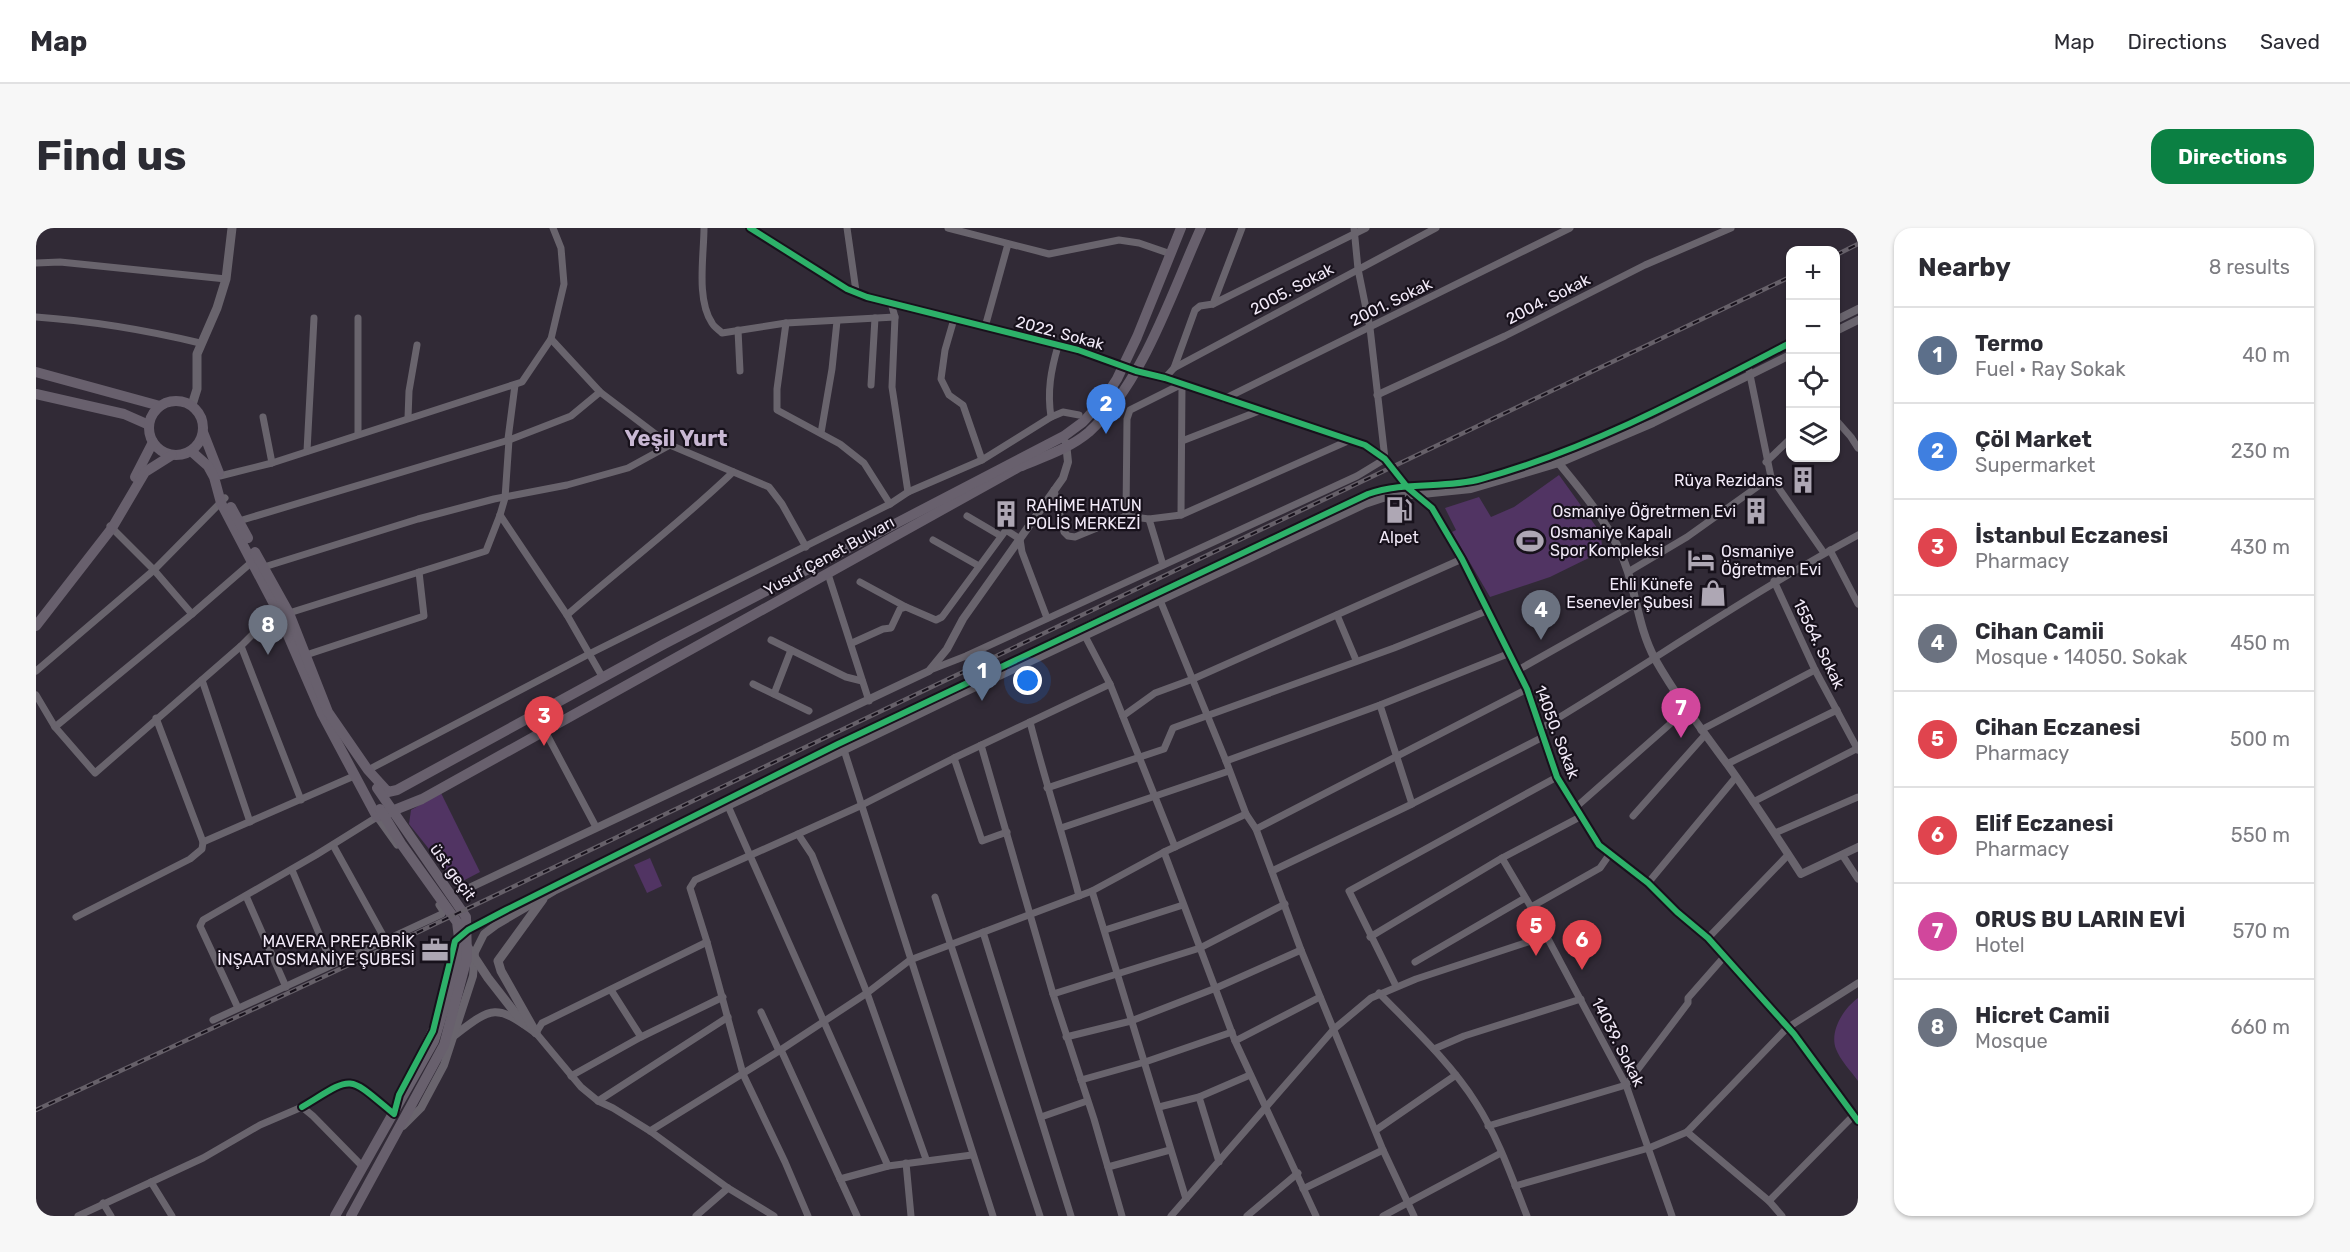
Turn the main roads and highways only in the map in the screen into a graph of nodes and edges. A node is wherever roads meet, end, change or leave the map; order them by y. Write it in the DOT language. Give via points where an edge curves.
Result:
graph roads {
  1 [pos="232,228"];
  2 [pos="1181,228"];
  3 [pos="1201,228"];
  4 [pos="36,372"];
  5 [pos="36,394"];
  6 [pos="192,405"];
  7 [pos="160,406"];
  8 [pos="149,425"];
  9 [pos="203,432"];
  10 [pos="1065,441"];
  11 [pos="153,442"];
  12 [pos="191,451"];
  13 [pos="172,455"];
  14 [pos="223,501"];
  15 [pos="111,527"];
  16 [pos="254,559"];
  17 [pos="36,624"];
  18 [pos="325,713"];
  19 [pos="543,899"];
  20 [pos="461,936"];
  21 [pos="523,1023"];
  22 [pos="536,1033"];
  23 [pos="335,1216"];
  24 [pos="351,1216"];
  1 -- 6 [label="main road" via="226,279 196,354 197,389"];
  2 -- 10 [label="highway, Yusuf Çenet Bulvarı" via="1124,366 1104,399"];
  3 -- 10 [label="highway, Yusuf Çenet Bulvarı" via="1136,371 1106,414 1088,432"];
  4 -- 7 [label="highway"];
  5 -- 8 [label="highway" via="124,414"];
  6 -- 7 [label="highway" via="176,401"];
  6 -- 9 [label="highway" via="201,417"];
  7 -- 8 [label="highway"];
  8 -- 11 [label="highway"];
  9 -- 12 [label="highway"];
  9 -- 14 [label="highway" via="220,476"];
  10 -- 18 [label="highway, Yusuf Çenet Bulvarı" via="895,522 397,790 388,792"];
  10 -- 18 [label="highway, Yusuf Çenet Bulvarı" via="422,799 377,817"];
  11 -- 13 [label="highway"];
  11 -- 15 [label="highway"];
  12 -- 13 [label="highway"];
  12 -- 14 [label="highway" via="208,466"];
  13 -- 15 [label="highway" via="145,472"];
  14 -- 16 [label="highway"];
  14 -- 16 [label="highway" via="239,521"];
  15 -- 17 [label="highway"];
  16 -- 18 [label="highway"];
  16 -- 18 [label="highway" via="264,567 289,613"];
  18 -- 23 [label="highway" via="402,845 457,922 461,954 434,1041"];
  18 -- 24 [label="highway, üst geçit" via="466,917 467,958 444,1045"];
  19 -- 22 [label="main road" via="498,961"];
  20 -- 21 [label="main road"];
}
